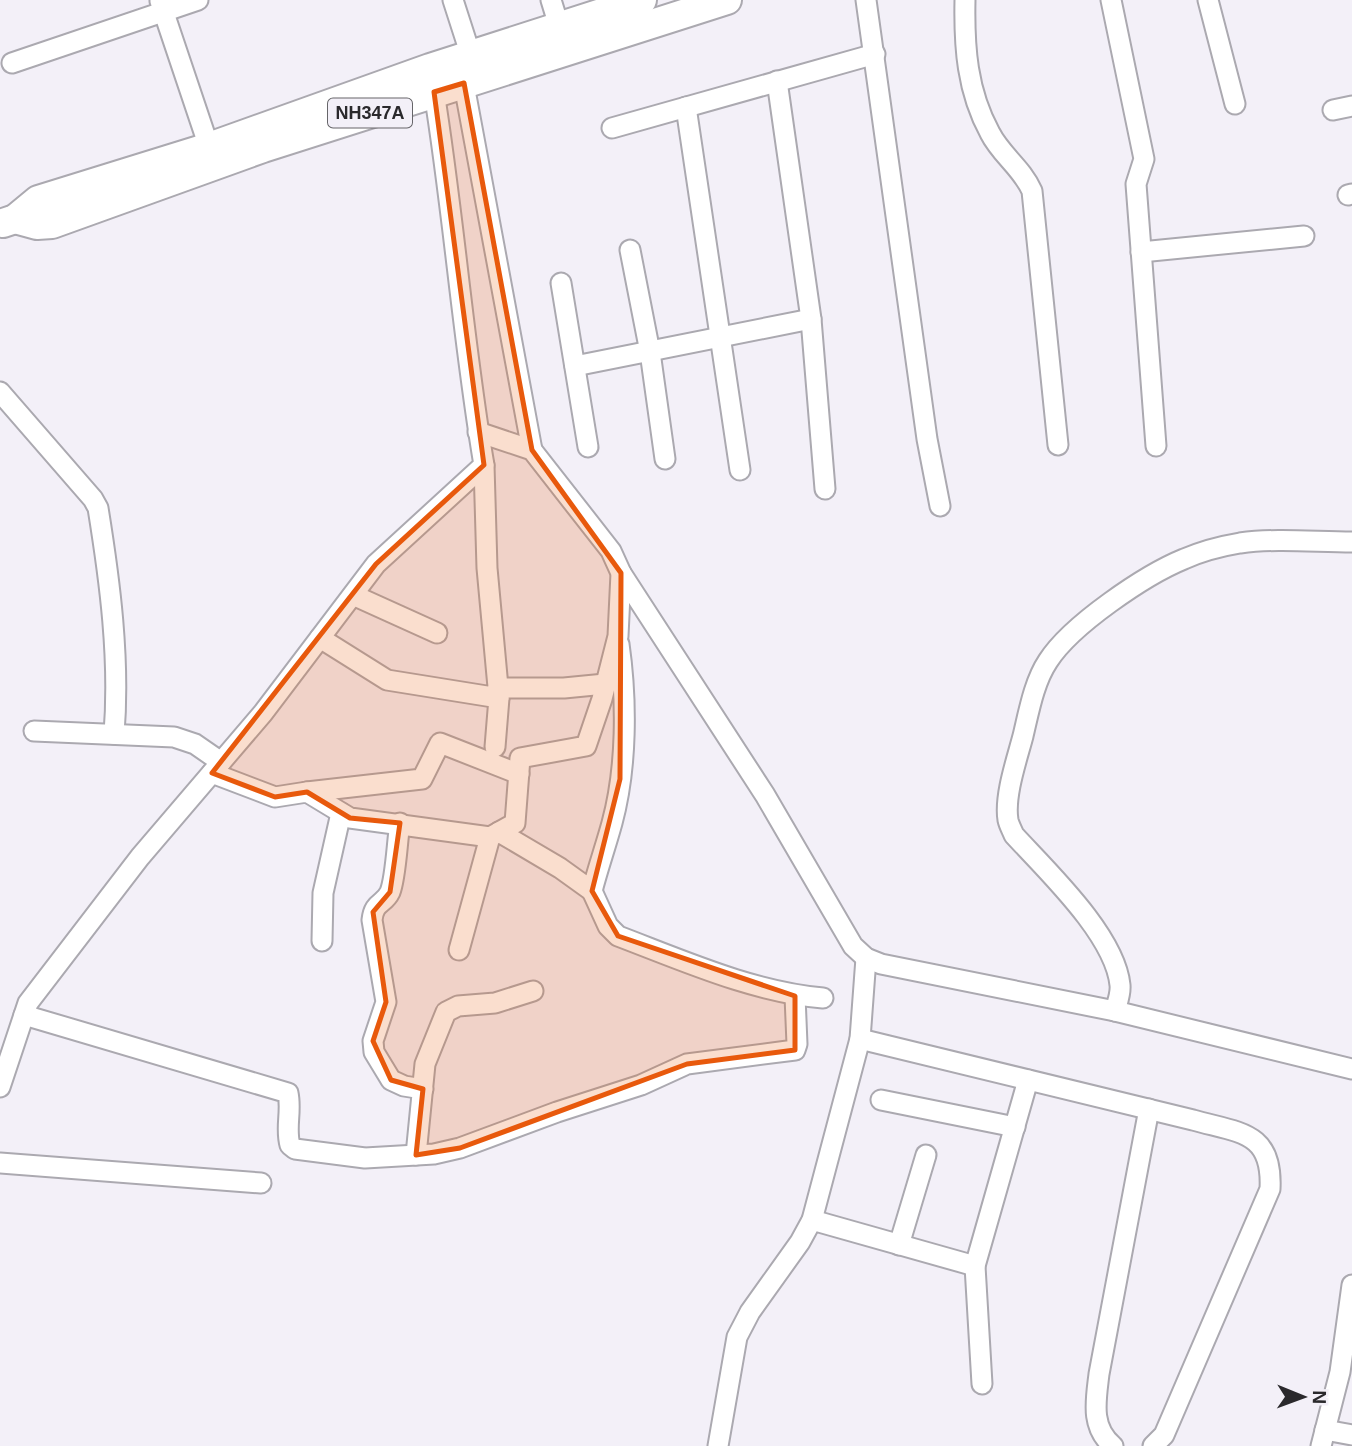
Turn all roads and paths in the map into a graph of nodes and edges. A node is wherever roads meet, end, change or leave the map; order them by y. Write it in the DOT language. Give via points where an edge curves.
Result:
graph roads {
  1 [pos="198,0"];
  2 [pos="453,0"];
  3 [pos="642,0"];
  4 [pos="727,0"];
  5 [pos="866,0"];
  6 [pos="965,0"];
  7 [pos="1111,0"];
  8 [pos="1208,0"];
  9 [pos="161,6"];
  10 [pos="555,13"];
  11 [pos="875,54"];
  12 [pos="12,63"];
  13 [pos="465,66"];
  14 [pos="777,81"];
  15 [pos="434,92"];
  16 [pos="1235,104"];
  17 [pos="686,107"];
  18 [pos="612,128"];
  19 [pos="209,147"];
  20 [pos="8,222"];
  21 [pos="1304,236"];
  22 [pos="630,250"];
  23 [pos="1141,252"];
  24 [pos="561,283"];
  25 [pos="811,319"];
  26 [pos="721,338"];
  27 [pos="650,352"];
  28 [pos="575,366"];
  29 [pos="0,391"];
  30 [pos="478,432"];
  31 [pos="1058,445"];
  32 [pos="1156,446"];
  33 [pos="589,447"];
  34 [pos="532,450"];
  35 [pos="665,459"];
  36 [pos="484,465"];
  37 [pos="740,470"];
  38 [pos="825,489"];
  39 [pos="940,506"];
  40 [pos="1352,542"];
  41 [pos="621,573"];
  42 [pos="352,595"];
  43 [pos="437,633"];
  44 [pos="618,636"];
  45 [pos="320,638"];
  46 [pos="606,684"];
  47 [pos="499,693"];
  48 [pos="34,731"];
  49 [pos="114,734"];
  50 [pos="495,747"];
  51 [pos="216,767"];
  52 [pos="519,774"];
  53 [pos="307,792"];
  54 [pos="341,813"];
  55 [pos="400,823"];
  56 [pos="494,834"];
  57 [pos="592,891"];
  58 [pos="322,940"];
  59 [pos="459,950"];
  60 [pos="866,958"];
  61 [pos="533,991"];
  62 [pos="795,996"];
  63 [pos="823,998"];
  64 [pos="1115,1011"];
  65 [pos="24,1014"];
  66 [pos="860,1039"];
  67 [pos="1352,1069"];
  68 [pos="1028,1080"];
  69 [pos="0,1087"];
  70 [pos="423,1089"];
  71 [pos="881,1100"];
  72 [pos="1149,1110"];
  73 [pos="1015,1127"];
  74 [pos="416,1155"];
  75 [pos="926,1155"];
  76 [pos="0,1163"];
  77 [pos="261,1183"];
  78 [pos="812,1220"];
  79 [pos="899,1245"];
  80 [pos="975,1266"];
  81 [pos="1352,1285"];
  82 [pos="1350,1314"];
  83 [pos="1346,1373"];
  84 [pos="982,1384"];
  85 [pos="1352,1435"];
  86 [pos="1323,1438"];
  87 [pos="718,1446"];
  88 [pos="1113,1446"];
  89 [pos="1153,1446"];
  1 -- 9 [label="street"];
  2 -- 13 [label="street"];
  3 -- 10 [label="highway, NH347A"];
  4 -- 13 [label="highway, NH347A"];
  5 -- 11 [label="street"];
  6 -- 31 [label="street" via="965,54 972,88 990,135 1032,191"];
  7 -- 23 [label="street" via="1144,159 1136,184"];
  8 -- 16 [label="street"];
  9 -- 12 [label="street"];
  9 -- 19 [label="street"];
  10 -- 13 [label="highway, NH347A"];
  11 -- 14 [label="street"];
  11 -- 39 [label="street"];
  13 -- 15 [label="highway, NH347A"];
  13 -- 19 [label="highway, NH347A"];
  13 -- 34 [label="street"];
  14 -- 17 [label="street"];
  14 -- 25 [label="street"];
  15 -- 20 [label="highway, NH347A" via="52,224"];
  15 -- 30 [label="street"];
  17 -- 18 [label="street"];
  17 -- 26 [label="street"];
  19 -- 20 [label="highway, NH347A" via="38,200"];
  21 -- 23 [label="street"];
  22 -- 27 [label="street"];
  23 -- 32 [label="street"];
  24 -- 28 [label="street"];
  25 -- 26 [label="street"];
  25 -- 38 [label="street"];
  26 -- 27 [label="street"];
  26 -- 37 [label="street"];
  27 -- 28 [label="street"];
  27 -- 35 [label="street"];
  28 -- 33 [label="street"];
  29 -- 49 [label="street" via="98,508 116,660"];
  30 -- 34 [label="street"];
  30 -- 36 [label="street"];
  34 -- 41 [label="street" via="611,551"];
  36 -- 42 [label="street" via="376,564"];
  36 -- 47 [label="street" via="487,568"];
  40 -- 64 [label="street" via="1277,540 1239,544 1184,559 1136,585 1094,616 1048,660 1024,733 1008,820 1014,835 1085,914 1109,952 1120,985"];
  41 -- 44 [label="street"];
  41 -- 60 [label="street" via="765,795 853,946"];
  42 -- 43 [label="street"];
  42 -- 45 [label="street"];
  44 -- 46 [label="street"];
  44 -- 57 [label="street" via="625,683 620,779"];
  45 -- 47 [label="street" via="387,680"];
  45 -- 51 [label="street"];
  46 -- 47 [label="street"];
  46 -- 52 [label="street" via="586,746 520,758"];
  47 -- 50 [label="street"];
  48 -- 49 [label="street"];
  49 -- 51 [label="street" via="174,737 195,744"];
  51 -- 53 [label="street" via="275,797"];
  51 -- 65 [label="street" via="140,857"];
  52 -- 53 [label="street" via="440,743 422,779"];
  52 -- 56 [label="street" via="515,824"];
  53 -- 54 [label="street"];
  54 -- 55 [label="street" via="349,818"];
  54 -- 58 [label="street" via="323,893"];
  55 -- 56 [label="street" via="437,831"];
  55 -- 70 [label="street" via="390,892 375,905 372,920 386,1002 373,1041 374,1052 391,1080"];
  56 -- 57 [label="street" via="560,868"];
  56 -- 59 [label="street"];
  57 -- 62 [label="street" via="608,926 618,936"];
  60 -- 64 [label="street"];
  60 -- 66 [label="street"];
  61 -- 70 [label="street" via="446,1012 425,1064"];
  62 -- 63 [label="street"];
  62 -- 74 [label="street" via="795,1050 687,1064 641,1085 460,1148"];
  64 -- 67 [label="street"];
  65 -- 69 [label="street"];
  65 -- 74 [label="street" via="288,1093 287,1135 295,1149 366,1158"];
  66 -- 68 [label="street"];
  66 -- 78 [label="street"];
  68 -- 72 [label="street"];
  68 -- 73 [label="street"];
  70 -- 74 [label="street"];
  71 -- 73 [label="street"];
  72 -- 88 [label="street" via="1095,1411 1098,1428"];
  72 -- 89 [label="street" via="1246,1135 1263,1146 1271,1169 1270,1189 1164,1435"];
  73 -- 80 [label="street"];
  75 -- 79 [label="street"];
  76 -- 77 [label="street"];
  78 -- 79 [label="street"];
  78 -- 87 [label="street" via="737,1337"];
  79 -- 80 [label="street"];
  80 -- 84 [label="street"];
  81 -- 82 [label="street"];
  82 -- 83 [label="street"];
  83 -- 86 [label="street"];
  85 -- 86 [label="street"];
}
